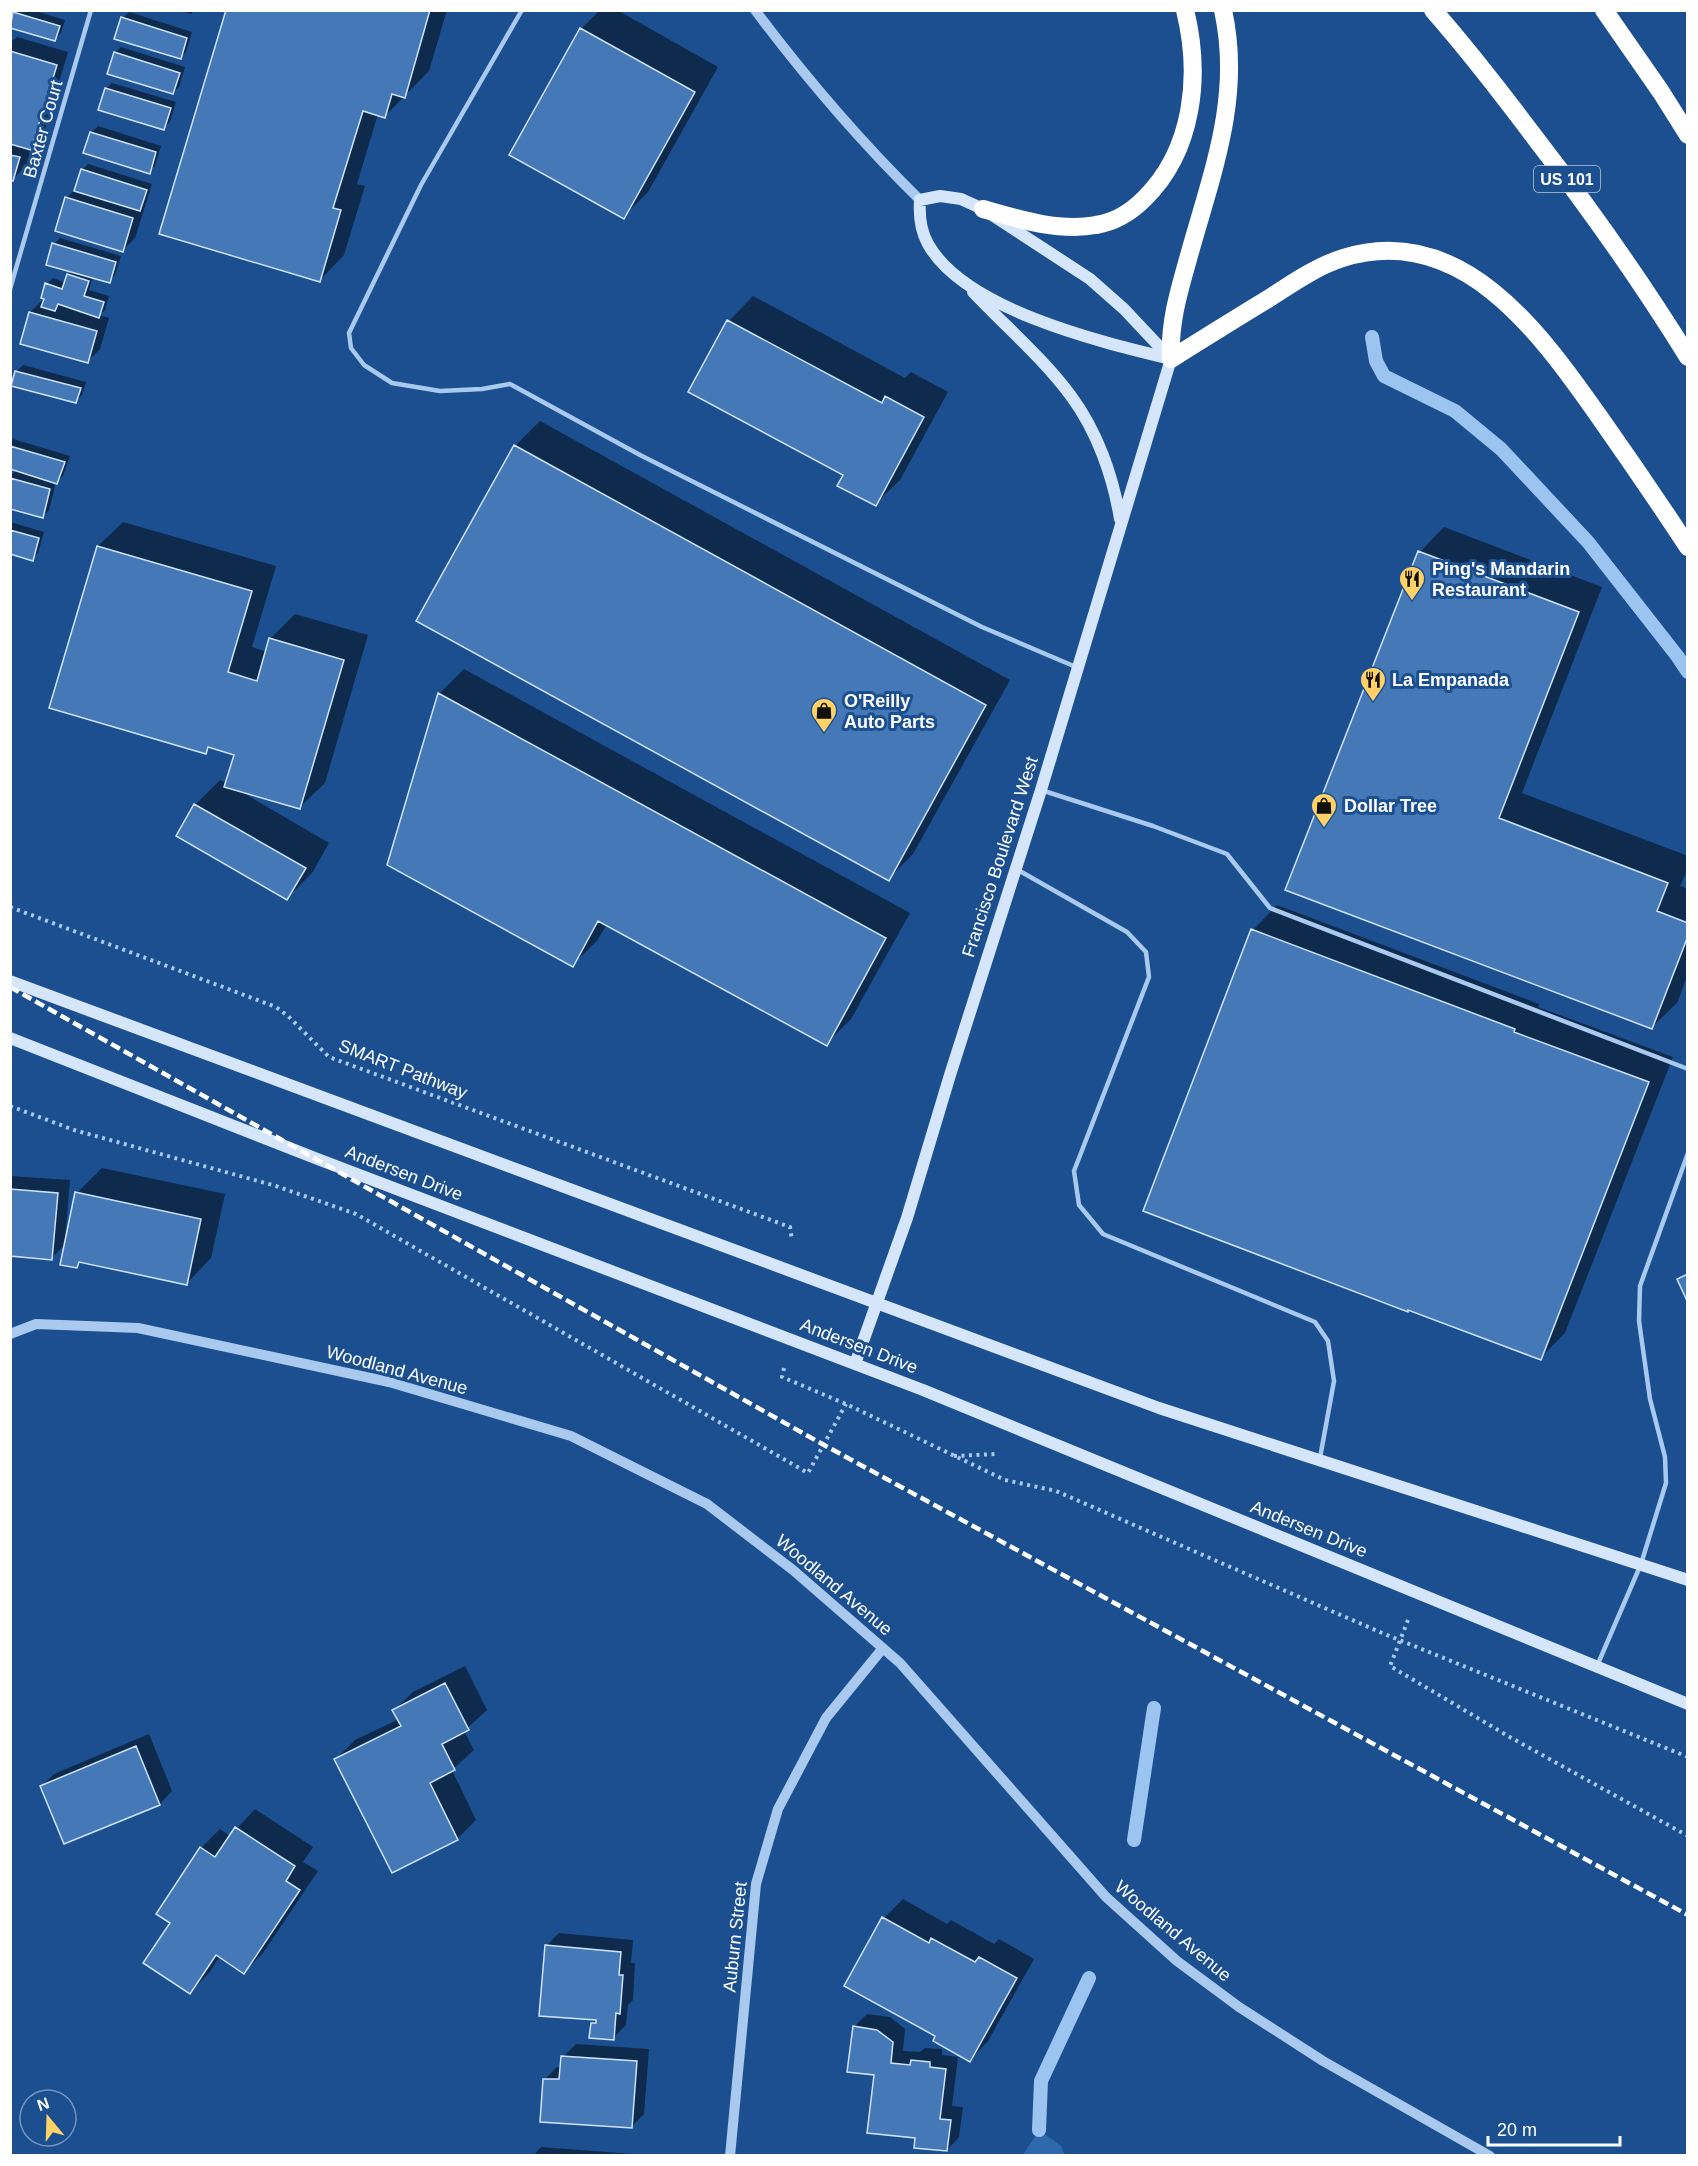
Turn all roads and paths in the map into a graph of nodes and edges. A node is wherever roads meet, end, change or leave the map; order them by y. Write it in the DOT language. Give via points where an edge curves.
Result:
graph roads {
  1 [pos="91,10"];
  2 [pos="522,10"];
  3 [pos="755,10"];
  4 [pos="1185,10"];
  5 [pos="1223,10"];
  6 [pos="1432,10"];
  7 [pos="1604,10"];
  8 [pos="1688,135"];
  9 [pos="920,200"];
  10 [pos="983,209"];
  11 [pos="966,285"];
  12 [pos="10,289"];
  13 [pos="1688,357"];
  14 [pos="1171,359"];
  15 [pos="1120,524"];
  16 [pos="1688,547"];
  17 [pos="1078,668"];
  18 [pos="1041,790"];
  19 [pos="1016,869"];
  20 [pos="10,907"];
  21 [pos="10,981"];
  22 [pos="10,1038"];
  23 [pos="1688,1069"];
  24 [pos="10,1106"];
  25 [pos="1688,1153"];
  26 [pos="792,1239"];
  27 [pos="877,1303"];
  28 [pos="10,1334"];
  29 [pos="855,1364"];
  30 [pos="785,1366"];
  31 [pos="846,1404"];
  32 [pos="1320,1459"];
  33 [pos="1641,1564"];
  34 [pos="1688,1580"];
  35 [pos="1421,1593"];
  36 [pos="1400,1640"];
  37 [pos="883,1648"];
  38 [pos="1597,1666"];
  39 [pos="1688,1704"];
  40 [pos="1688,1757"];
  41 [pos="1688,1836"];
  42 [pos="730,2156"];
  43 [pos="1490,2156"];
  1 -- 12 [label="lane, Baxter Court"];
  2 -- 17 [label="lane" via="421,185 349,333 351,348 364,365 392,383 440,391 510,384 640,455 982,627"];
  3 -- 9 [label="street" via="832,108"];
  4 -- 10 [label="highway" via="1194,68 1188,119 1169,169 1148,195 1117,219 1077,227"];
  5 -- 14 [label="highway" via="1231,65 1225,124 1173,315"];
  6 -- 13 [label="highway, US 101" via="1556,164"];
  7 -- 8 [label="highway"];
  9 -- 10 [label="main road" via="940,196 961,199"];
  9 -- 11 [label="main road" via="919,219 926,242 940,262"];
  10 -- 14 [label="main road" via="1108,293"];
  11 -- 14 [label="main road" via="1035,319 1101,342"];
  11 -- 15 [label="main road" via="1071,396 1107,466"];
  14 -- 15 [label="main road, Francisco Boulevard West"];
  14 -- 16 [label="highway" via="1288,286 1343,258 1370,252 1399,252 1452,264 1501,297 1548,348"];
  15 -- 17 [label="main road, Francisco Boulevard West"];
  17 -- 18 [label="main road, Francisco Boulevard West"];
  18 -- 19 [label="main road, Francisco Boulevard West"];
  18 -- 23 [label="lane" via="1227,854 1270,908"];
  19 -- 27 [label="main road, Francisco Boulevard West"];
  19 -- 32 [label="lane" via="1127,932 1146,952 1149,977 1074,1171 1079,1205 1103,1234 1315,1322 1328,1341 1334,1381"];
  20 -- 26 [label="path, SMART Pathway" via="276,1007 329,1057 790,1227"];
  21 -- 27 [label="main road"];
  22 -- 29 [label="main road, Andersen Drive"];
  24 -- 31 [label="path" via="74,1130 276,1186 356,1214 808,1473"];
  25 -- 33 [label="lane" via="1640,1286 1639,1321 1648,1388 1665,1457 1666,1483"];
  27 -- 29 [label="main road, Francisco Boulevard West"];
  27 -- 32 [label="main road" via="1159,1408"];
  28 -- 37 [label="street, Woodland Avenue" via="36,1324 138,1328 389,1382 571,1436 707,1504 793,1570"];
  29 -- 35 [label="main road, Andersen Drive"];
  30 -- 31 [label="path" via="782,1377"];
  31 -- 36 [label="path" via="1005,1480 1056,1491"];
  32 -- 33 [label="main road"];
  33 -- 34 [label="main road"];
  33 -- 38 [label="lane"];
  35 -- 36 [label="path"];
  35 -- 38 [label="main road, Andersen Drive"];
  36 -- 40 [label="path"];
  36 -- 41 [label="path" via="1390,1666"];
  37 -- 42 [label="street, Auburn Street" via="826,1718 778,1809 756,1884"];
  37 -- 43 [label="street, Woodland Avenue" via="1106,1897 1177,1960 1239,2007 1323,2061"];
  38 -- 39 [label="main road, Andersen Drive"];
}
